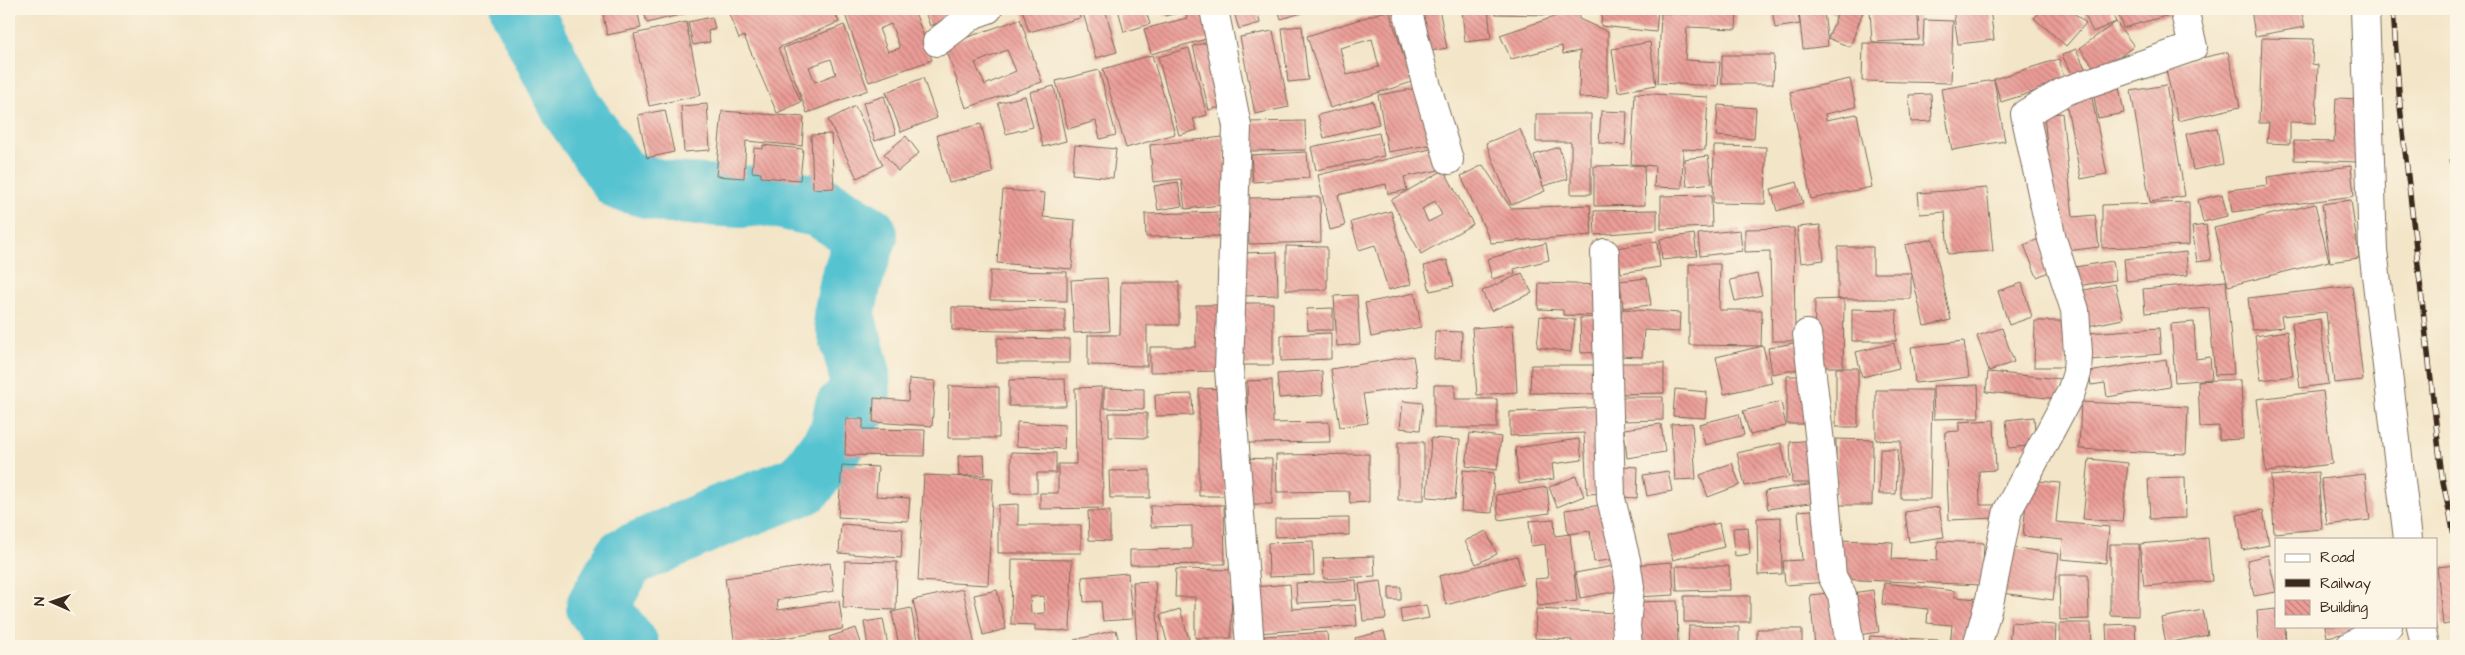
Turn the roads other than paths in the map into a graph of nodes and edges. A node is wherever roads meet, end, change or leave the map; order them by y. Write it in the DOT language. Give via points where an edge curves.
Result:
graph roads {
  1 [pos="988,9"];
  2 [pos="1214,9"];
  3 [pos="1408,9"];
  4 [pos="2184,9"];
  5 [pos="2365,9"];
  6 [pos="937,42"];
  7 [pos="1449,160"];
  8 [pos="1605,253"];
  9 [pos="1807,334"];
  10 [pos="2408,538"];
  11 [pos="2384,628"];
  12 [pos="2421,628"];
  13 [pos="1250,646"];
  14 [pos="1628,646"];
  15 [pos="1850,646"];
  16 [pos="1977,646"];
  17 [pos="2350,646"];
  18 [pos="2425,646"];
  1 -- 6 [label="street" via="974,14"];
  2 -- 13 [label="street" via="1237,126 1229,369"];
  3 -- 7 [label="street"];
  4 -- 16 [label="street" via="2193,47 2065,91 2025,114 2052,239 2075,310 2077,373 2071,392 2008,510"];
  5 -- 10 [label="street" via="2373,250"];
  8 -- 14 [label="street" via="1611,499 1630,587 1626,625"];
  9 -- 15 [label="street" via="1832,576 1842,595"];
  11 -- 17 [label="street"];
  12 -- 18 [label="street"];
}
